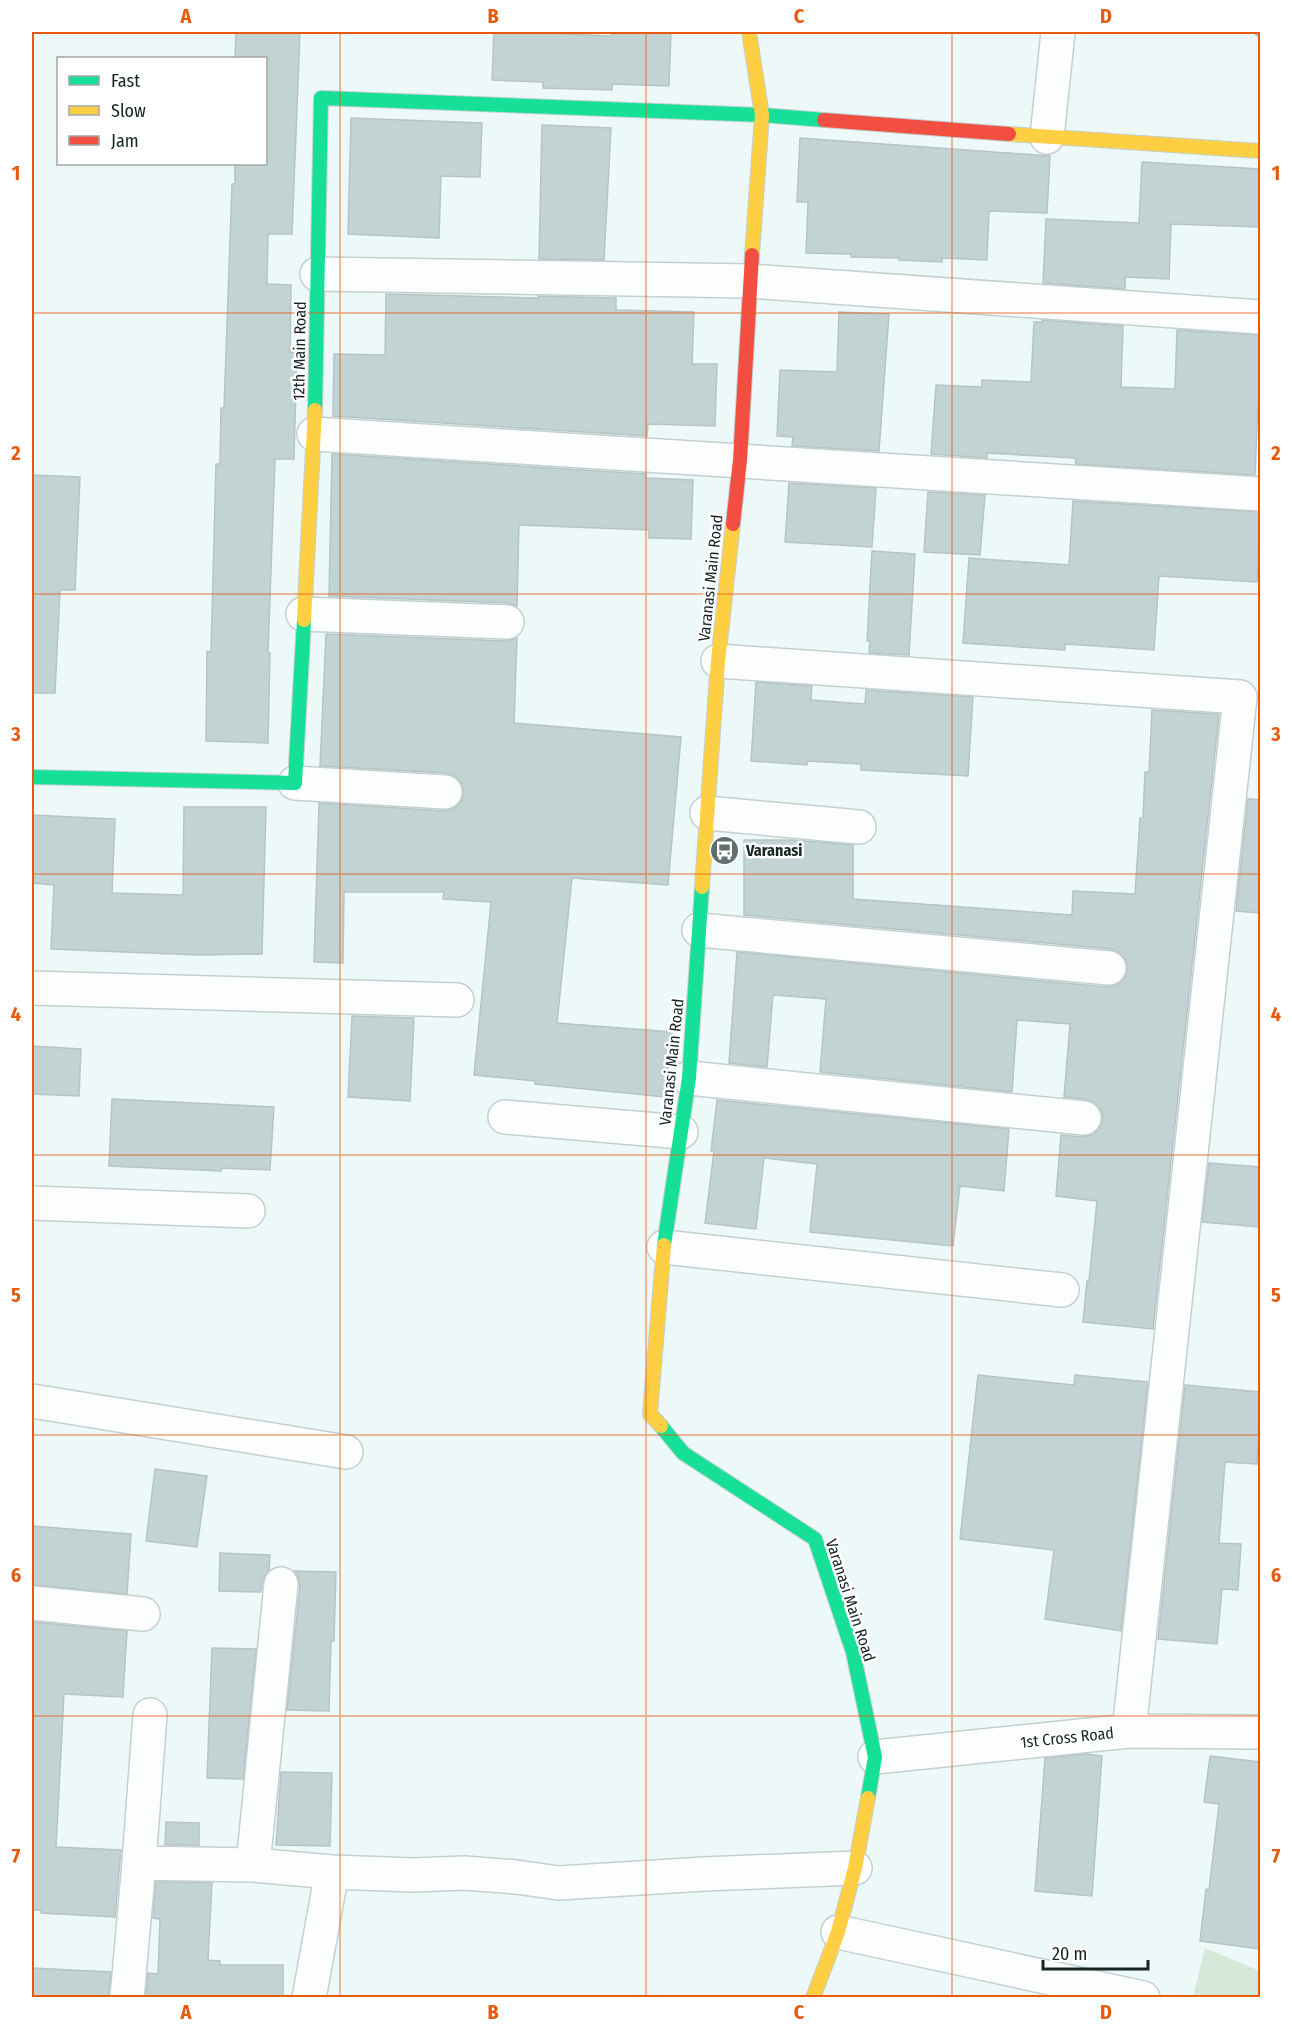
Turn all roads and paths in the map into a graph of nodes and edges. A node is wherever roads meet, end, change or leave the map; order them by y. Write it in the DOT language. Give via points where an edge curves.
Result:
graph roads {
  1 [pos="749,32"];
  2 [pos="1058,32"];
  3 [pos="762,114"];
  4 [pos="1047,137"];
  5 [pos="1260,151"];
  6 [pos="317,274"];
  7 [pos="750,281"];
  8 [pos="1260,317"];
  9 [pos="314,434"];
  10 [pos="740,460"];
  11 [pos="1260,494"];
  12 [pos="303,614"];
  13 [pos="507,622"];
  14 [pos="718,661"];
  15 [pos="32,777"];
  16 [pos="296,783"];
  17 [pos="445,792"];
  18 [pos="707,813"];
  19 [pos="859,826"];
  20 [pos="699,930"];
  21 [pos="1109,968"];
  22 [pos="32,988"];
  23 [pos="457,1000"];
  24 [pos="689,1078"];
  25 [pos="505,1117"];
  26 [pos="1084,1118"];
  27 [pos="681,1132"];
  28 [pos="32,1203"];
  29 [pos="248,1211"];
  30 [pos="664,1247"];
  31 [pos="1062,1290"];
  32 [pos="32,1401"];
  33 [pos="346,1452"];
  34 [pos="281,1584"];
  35 [pos="32,1603"];
  36 [pos="143,1614"];
  37 [pos="150,1715"];
  38 [pos="1129,1731"];
  39 [pos="1260,1732"];
  40 [pos="875,1757"];
  41 [pos="139,1863"];
  42 [pos="253,1865"];
  43 [pos="855,1868"];
  44 [pos="332,1872"];
  45 [pos="838,1932"];
  46 [pos="127,1998"];
  47 [pos="309,1998"];
  48 [pos="813,1998"];
  49 [pos="1143,1998"];
  1 -- 3 [label="street, Varanasi Main Road"];
  2 -- 4 [label="street"];
  3 -- 4 [label="street"];
  3 -- 6 [label="street, 12th Main Road" via="321,98"];
  3 -- 7 [label="street, Varanasi Main Road"];
  4 -- 5 [label="street"];
  6 -- 7 [label="street"];
  6 -- 9 [label="street, 12th Main Road"];
  7 -- 8 [label="street"];
  7 -- 10 [label="street, Varanasi Main Road"];
  9 -- 10 [label="street"];
  9 -- 12 [label="street, 12th Main Road"];
  10 -- 11 [label="street"];
  10 -- 14 [label="street, Varanasi Main Road"];
  12 -- 13 [label="street"];
  12 -- 16 [label="street, 12th Main Road"];
  14 -- 18 [label="street, Varanasi Main Road"];
  14 -- 38 [label="street" via="1240,697"];
  15 -- 16 [label="street"];
  16 -- 17 [label="street"];
  18 -- 19 [label="street"];
  18 -- 20 [label="street, Varanasi Main Road"];
  20 -- 21 [label="street"];
  20 -- 24 [label="street, Varanasi Main Road"];
  22 -- 23 [label="street"];
  24 -- 26 [label="street"];
  24 -- 27 [label="street, Varanasi Main Road"];
  25 -- 27 [label="street"];
  27 -- 30 [label="street, Varanasi Main Road"];
  28 -- 29 [label="street"];
  30 -- 31 [label="street"];
  30 -- 40 [label="street, Varanasi Main Road" via="650,1414 683,1453 815,1539 853,1652"];
  32 -- 33 [label="street"];
  34 -- 42 [label="street"];
  35 -- 36 [label="street"];
  37 -- 41 [label="street"];
  38 -- 39 [label="street, 1st Cross Road"];
  38 -- 40 [label="street, 1st Cross Road"];
  40 -- 43 [label="street, Varanasi Main Road"];
  41 -- 42 [label="street"];
  41 -- 46 [label="street"];
  42 -- 44 [label="street"];
  43 -- 44 [label="street" via="559,1883 464,1873"];
  43 -- 45 [label="street, Varanasi Main Road"];
  44 -- 47 [label="street"];
  45 -- 48 [label="street, Varanasi Main Road"];
  45 -- 49 [label="street"];
}
